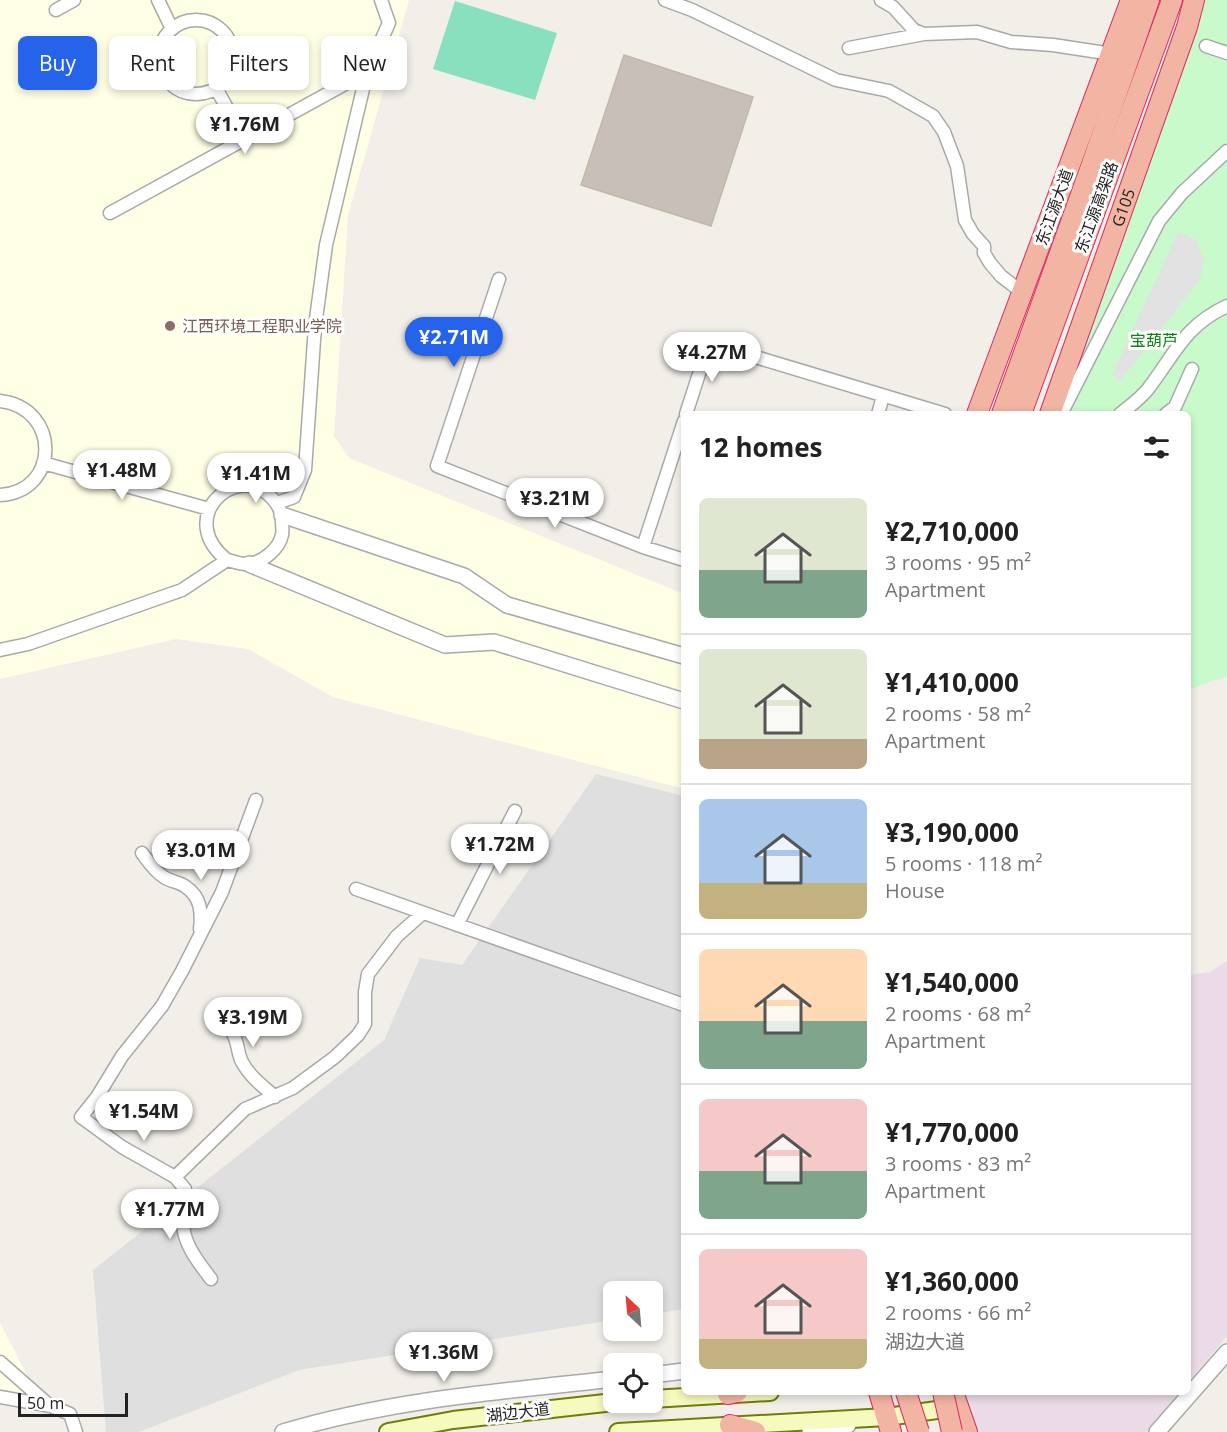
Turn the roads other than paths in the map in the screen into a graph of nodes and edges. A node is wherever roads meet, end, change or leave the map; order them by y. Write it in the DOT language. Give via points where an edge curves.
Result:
graph roads {
  1 [pos="74,0"];
  2 [pos="158,0"];
  3 [pos="381,0"];
  4 [pos="665,0"];
  5 [pos="881,0"];
  6 [pos="1131,0"];
  7 [pos="1149,0"];
  8 [pos="1172,0"];
  9 [pos="1194,0"];
  10 [pos="56,10"];
  11 [pos="172,29"];
  12 [pos="924,34"];
  13 [pos="226,36"];
  14 [pos="383,36"];
  15 [pos="1206,46"];
  16 [pos="849,48"];
  17 [pos="1227,53"];
  18 [pos="1112,54"];
  19 [pos="212,90"];
  20 [pos="217,90"];
  21 [pos="334,90"];
  22 [pos="363,90"];
  23 [pos="244,139"];
  24 [pos="1227,151"];
  25 [pos="110,213"];
  26 [pos="1077,233"];
  27 [pos="500,279"];
  28 [pos="1023,293"];
  29 [pos="1227,306"];
  30 [pos="1192,369"];
  31 [pos="883,396"];
  32 [pos="0,401"];
  33 [pos="687,411"];
  34 [pos="879,411"];
  35 [pos="935,411"];
  36 [pos="978,411"];
  37 [pos="989,411"];
  38 [pos="1003,411"];
  39 [pos="1022,411"];
  40 [pos="1039,411"];
  41 [pos="1051,411"];
  42 [pos="1063,411"];
  43 [pos="1124,411"];
  44 [pos="1169,411"];
  45 [pos="681,430"];
  46 [pos="43,463"];
  47 [pos="0,495"];
  48 [pos="209,509"];
  49 [pos="280,509"];
  50 [pos="643,547"];
  51 [pos="681,559"];
  52 [pos="226,560"];
  53 [pos="249,564"];
  54 [pos="0,650"];
  55 [pos="681,655"];
  56 [pos="681,700"];
  57 [pos="256,800"];
  58 [pos="515,811"];
  59 [pos="142,853"];
  60 [pos="356,889"];
  61 [pos="423,913"];
  62 [pos="457,925"];
  63 [pos="200,936"];
  64 [pos="681,1004"];
  65 [pos="219,1017"];
  66 [pos="275,1097"];
  67 [pos="175,1177"];
  68 [pos="211,1279"];
  69 [pos="1227,1352"];
  70 [pos="0,1362"];
  71 [pos="681,1371"];
  72 [pos="663,1374"];
  73 [pos="603,1380"];
  74 [pos="1191,1393"];
  75 [pos="706,1395"];
  76 [pos="880,1395"];
  77 [pos="907,1395"];
  78 [pos="944,1395"];
  79 [pos="1189,1395"];
  80 [pos="0,1397"];
  81 [pos="663,1398"];
  82 [pos="956,1400"];
  83 [pos="603,1403"];
  84 [pos="51,1406"];
  85 [pos="730,1425"];
  86 [pos="889,1425"];
  87 [pos="76,1432"];
  88 [pos="284,1432"];
  89 [pos="388,1432"];
  90 [pos="618,1432"];
  91 [pos="755,1432"];
  92 [pos="810,1432"];
  93 [pos="919,1432"];
  94 [pos="952,1432"];
  95 [pos="967,1432"];
  96 [pos="1157,1432"];
  1 -- 10 [label="street"];
  2 -- 11 [label="street"];
  3 -- 14 [label="street" via="389,23"];
  4 -- 28 [label="street" via="836,80 889,91 933,116 954,157 964,220 984,246 990,263"];
  5 -- 12 [label="street" via="914,30"];
  6 -- 18 [label="highway, 东江源大道"];
  7 -- 26 [label="highway, 东江源高架路"];
  8 -- 26 [label="highway, 东江源高架路"];
  9 -- 41 [label="highway, G105 / G105"];
  11 -- 13 [label="street" via="188,21 205,21"];
  11 -- 19 [label="street" via="162,42 159,59 169,82 191,94"];
  12 -- 16 [label="street"];
  12 -- 18 [label="street" via="976,32 1011,42"];
  15 -- 17 [label="street"];
  18 -- 28 [label="highway, 东江源大道"];
  20 -- 23 [label="street"];
  21 -- 23 [label="street"];
  22 -- 49 [label="street" via="326,245 315,326 305,470 294,497"];
  23 -- 25 [label="street"];
  24 -- 42 [label="street" via="1182,193 1159,221"];
  26 -- 37 [label="highway" via="1036,288"];
  26 -- 38 [label="highway, 东江源高架路"];
  26 -- 39 [label="highway, 东江源高架路"];
  26 -- 40 [label="highway" via="1066,337"];
  27 -- 50 [label="street" via="437,466"];
  28 -- 36 [label="highway, 东江源大道"];
  29 -- 43 [label="street" via="1198,323 1172,351 1147,391"];
  30 -- 44 [label="street"];
  31 -- 33 [label="street" via="709,343"];
  31 -- 34 [label="street"];
  31 -- 35 [label="street"];
  32 -- 46 [label="street" via="25,409 37,421 46,446"];
  45 -- 50 [label="street"];
  46 -- 47 [label="street" via="28,484"];
  46 -- 48 [label="street"];
  48 -- 49 [label="street" via="228,490 241,486 267,493"];
  48 -- 52 [label="street" via="205,524 208,538"];
  49 -- 53 [label="street" via="282,537 269,556"];
  49 -- 55 [label="street" via="464,576 507,605"];
  50 -- 51 [label="street"];
  52 -- 53 [label="street"];
  52 -- 54 [label="street" via="182,590 28,644"];
  53 -- 56 [label="street" via="445,645 494,642"];
  57 -- 63 [label="street" via="222,892"];
  58 -- 62 [label="street"];
  59 -- 63 [label="street" via="164,878 186,887 196,897 202,911"];
  60 -- 61 [label="street"];
  61 -- 62 [label="street"];
  61 -- 66 [label="street" via="397,936 368,974 365,1024 358,1035 307,1078"];
  62 -- 64 [label="street"];
  63 -- 67 [label="street" via="162,1006 122,1056 81,1118"];
  65 -- 66 [label="street" via="230,1027 240,1060"];
  66 -- 67 [label="street" via="245,1109"];
  67 -- 68 [label="street" via="185,1189 182,1209 187,1245"];
  69 -- 74 [label="street"];
  70 -- 84 [label="street"];
  71 -- 72 [label="street"];
  73 -- 88 [label="street" via="495,1391 387,1408"];
  75 -- 81 [label="main road"];
  76 -- 86 [label="highway"];
  77 -- 93 [label="highway, bridge"];
  78 -- 94 [label="highway, bridge"];
  79 -- 96 [label="street"];
  80 -- 84 [label="street"];
  82 -- 86 [label="main road"];
  82 -- 95 [label="highway"];
  83 -- 89 [label="main road, 湖边大道" via="453,1420"];
  84 -- 87 [label="street" via="70,1414"];
  85 -- 86 [label="main road"];
  85 -- 90 [label="main road"];
  85 -- 91 [label="highway"];
  86 -- 92 [label="street"];
}
